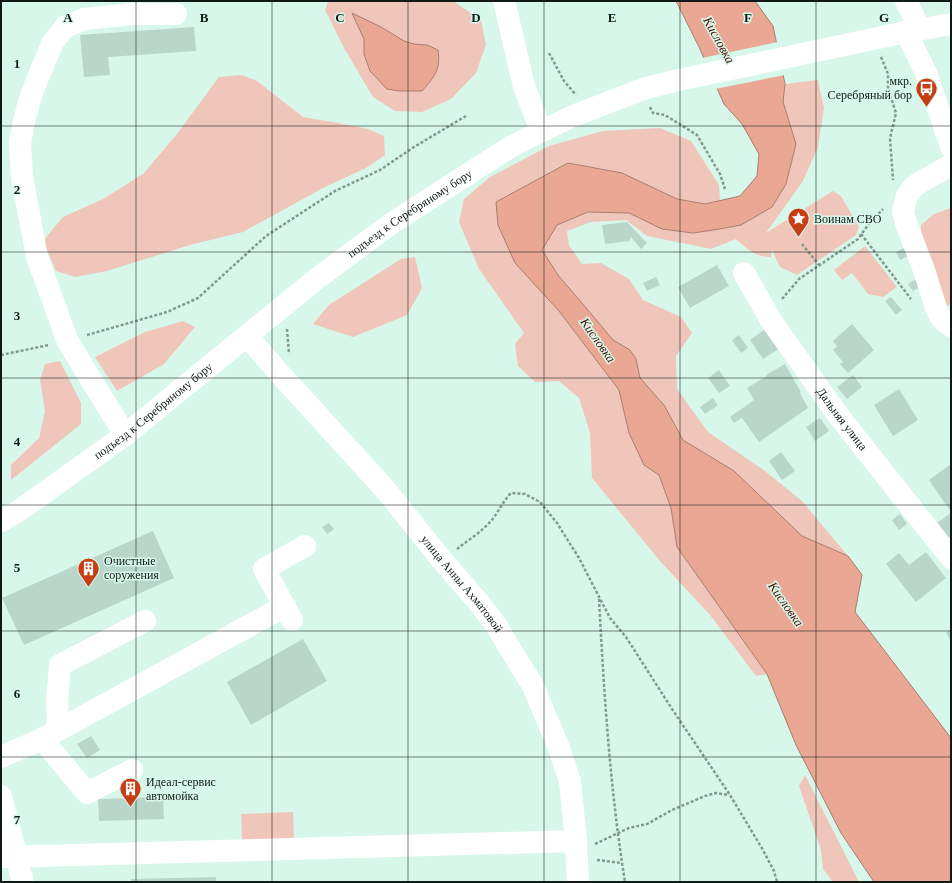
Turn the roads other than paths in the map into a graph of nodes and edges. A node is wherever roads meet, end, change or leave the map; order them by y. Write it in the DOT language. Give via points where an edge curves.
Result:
graph roads {
  1 [pos="504,1"];
  2 [pos="906,1"];
  3 [pos="176,14"];
  4 [pos="951,24"];
  5 [pos="913,31"];
  6 [pos="542,131"];
  7 [pos="951,147"];
  8 [pos="951,164"];
  9 [pos="744,273"];
  10 [pos="951,326"];
  11 [pos="247,336"];
  12 [pos="125,435"];
  13 [pos="1,521"];
  14 [pos="305,546"];
  15 [pos="951,558"];
  16 [pos="145,620"];
  17 [pos="50,735"];
  18 [pos="1,757"];
  19 [pos="132,770"];
  20 [pos="1,796"];
  21 [pos="577,851"];
  22 [pos="9,857"];
  23 [pos="23,882"];
  24 [pos="578,882"];
  1 -- 6 [label="street" via="524,86"];
  2 -- 5 [label="street"];
  3 -- 12 [label="street" via="133,14 84,19 65,27 53,42 30,99 20,144 22,177 37,257 68,342"];
  4 -- 5 [label="street, подъезд к Серебряному бору"];
  5 -- 6 [label="street, подъезд к Серебряному бору" via="881,46 814,51 643,89"];
  5 -- 7 [label="street"];
  6 -- 11 [label="street, подъезд к Серебряному бору" via="485,162 392,223 319,277"];
  8 -- 10 [label="street" via="914,186 906,198 903,212 936,308 945,322"];
  9 -- 15 [label="street, Дальняя улица" via="772,322 838,415"];
  11 -- 12 [label="street, подъезд к Серебряному бору"];
  11 -- 21 [label="street, улица Анны Ахматовой" via="384,488 496,625 533,686 559,748 570,782"];
  12 -- 13 [label="street, подъезд к Серебряному бору"];
  14 -- 17 [label="street" via="264,569 289,613"];
  16 -- 17 [label="street" via="60,664 57,702"];
  17 -- 18 [label="street"];
  17 -- 19 [label="street" via="87,793"];
  20 -- 22 [label="street"];
  21 -- 22 [label="street"];
  21 -- 24 [label="street, улица Анны Ахматовой"];
  22 -- 23 [label="street"];
}
